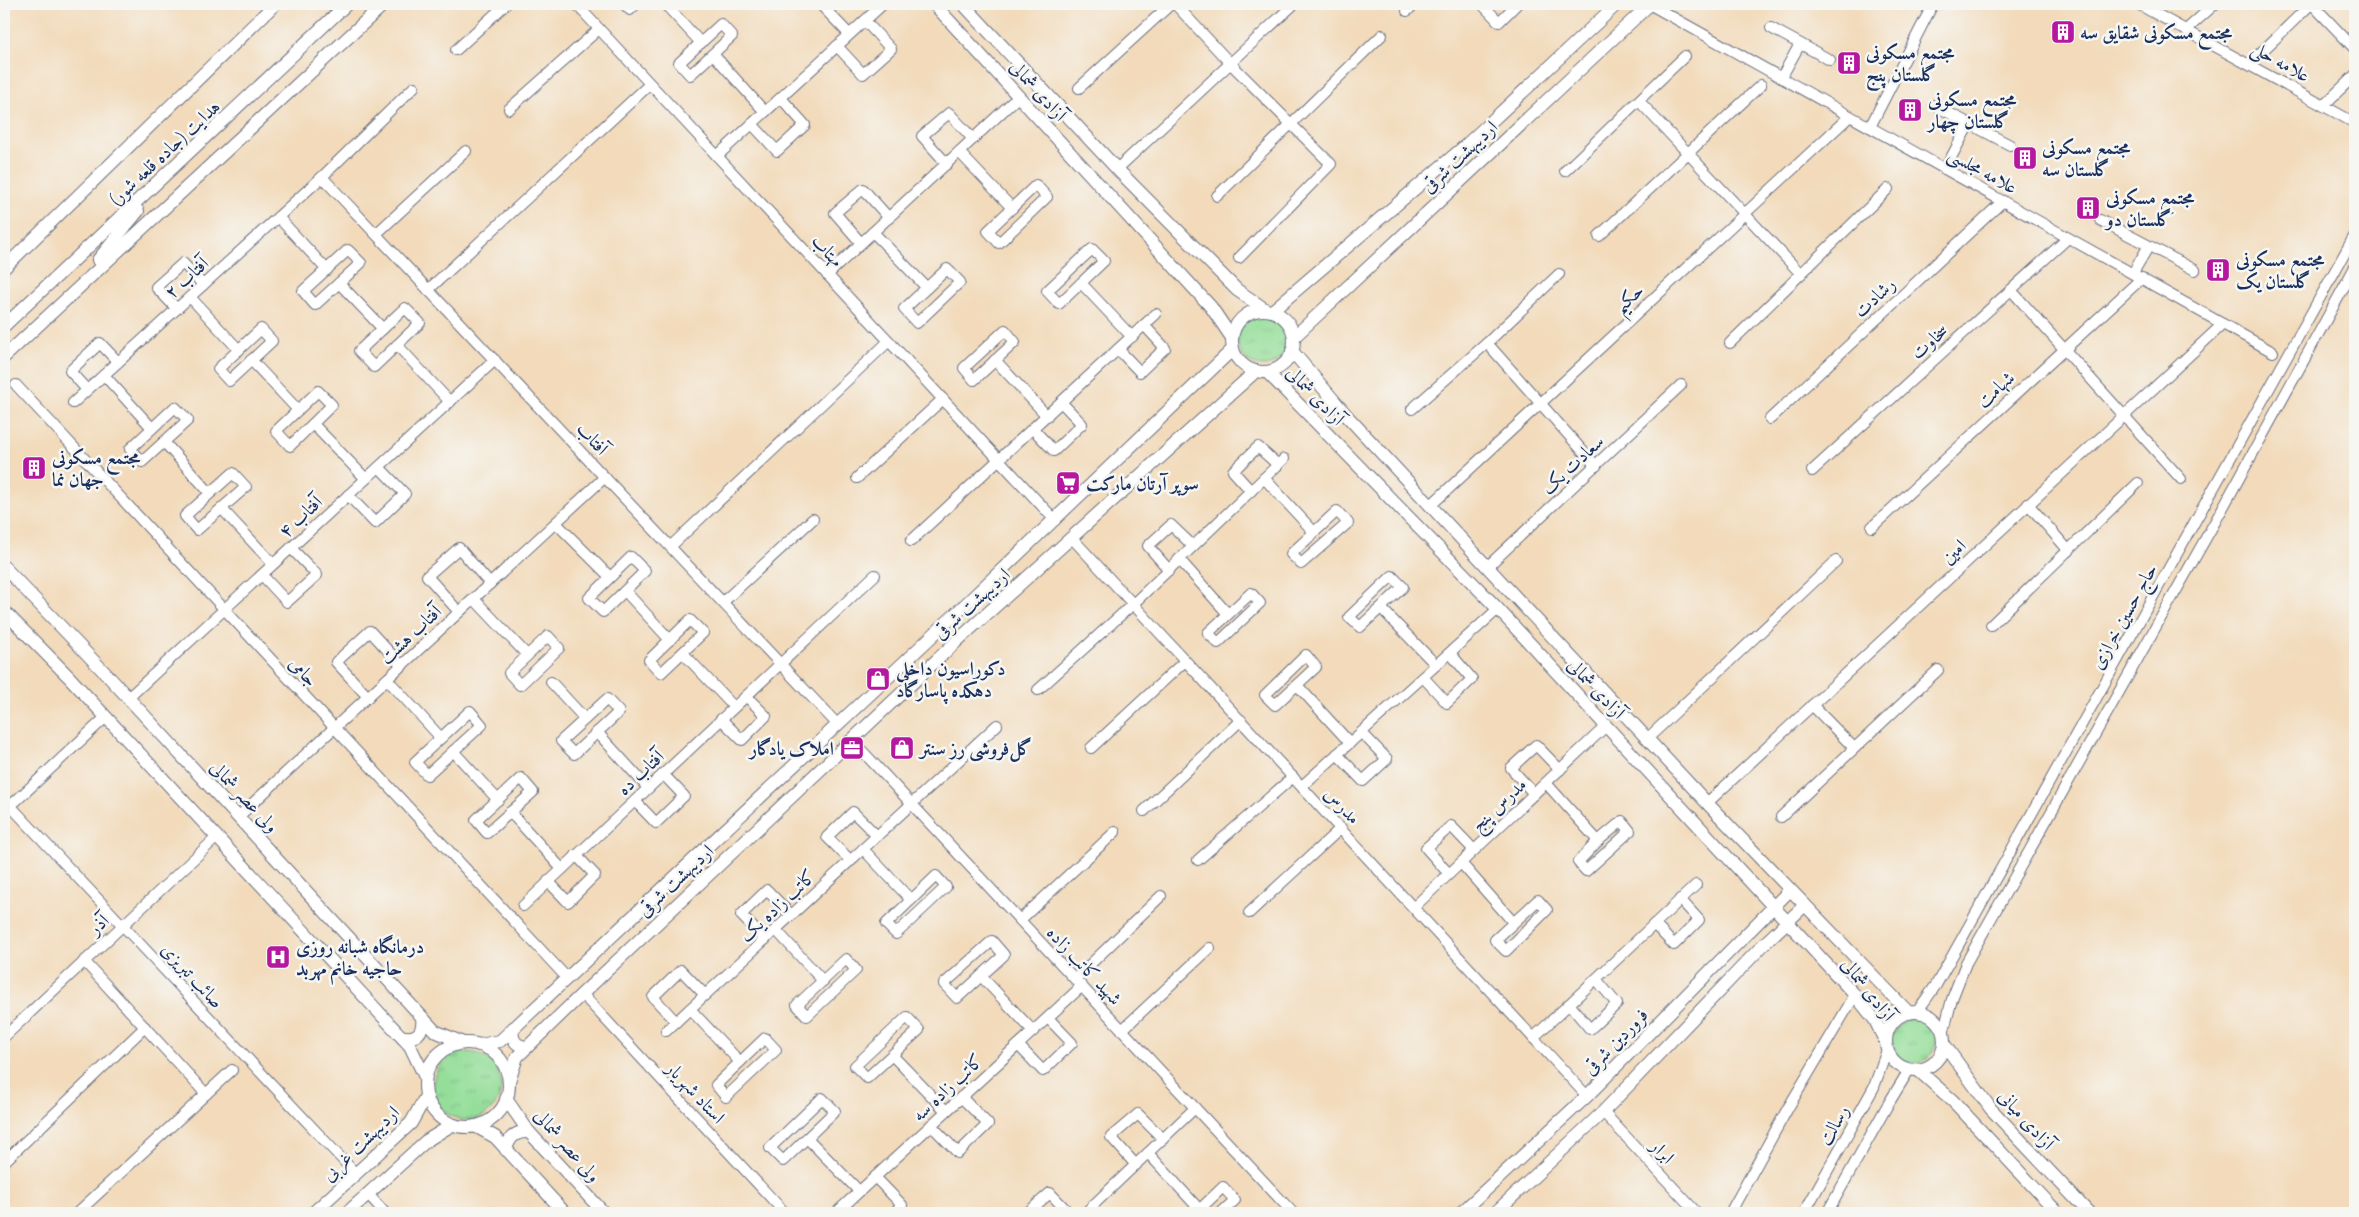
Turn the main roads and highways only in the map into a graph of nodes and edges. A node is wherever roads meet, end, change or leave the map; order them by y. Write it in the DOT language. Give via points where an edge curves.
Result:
graph roads {
  1 [pos="275,4"];
  2 [pos="347,4"];
  3 [pos="384,4"];
  4 [pos="934,4"];
  5 [pos="1617,4"];
  6 [pos="1650,4"];
  7 [pos="968,8"];
  8 [pos="956,28"];
  9 [pos="1569,48"];
  10 [pos="1584,64"];
  11 [pos="167,175"];
  12 [pos="4,268"];
  13 [pos="68,296"];
  14 [pos="1269,311"];
  15 [pos="4,326"];
  16 [pos="1294,337"];
  17 [pos="1232,343"];
  18 [pos="1292,351"];
  19 [pos="4,357"];
  20 [pos="1262,371"];
  21 [pos="4,567"];
  22 [pos="964,606"];
  23 [pos="4,611"];
  24 [pos="974,625"];
  25 [pos="930,637"];
  26 [pos="946,652"];
  27 [pos="1790,890"];
  28 [pos="1805,905"];
  29 [pos="1773,907"];
  30 [pos="1786,922"];
  31 [pos="1913,1012"];
  32 [pos="422,1017"];
  33 [pos="513,1028"];
  34 [pos="401,1036"];
  35 [pos="1943,1039"];
  36 [pos="463,1043"];
  37 [pos="480,1045"];
  38 [pos="1886,1046"];
  39 [pos="527,1047"];
  40 [pos="1914,1070"];
  41 [pos="425,1077"];
  42 [pos="509,1081"];
  43 [pos="426,1096"];
  44 [pos="506,1099"];
  45 [pos="452,1125"];
  46 [pos="475,1126"];
  47 [pos="406,1127"];
  48 [pos="529,1132"];
  49 [pos="417,1149"];
  50 [pos="506,1150"];
  51 [pos="313,1213"];
  52 [pos="347,1213"];
  53 [pos="565,1213"];
  54 [pos="604,1213"];
  55 [pos="1461,1213"];
  56 [pos="1495,1213"];
  57 [pos="2058,1213"];
  58 [pos="2089,1213"];
  1 -- 12 [label="main road, هدایت (جاده قلعه شور)"];
  2 -- 11 [label="main road, هدایت (جاده قلعه شور)"];
  3 -- 13 [label="main road"];
  4 -- 8 [label="main road, آزادی شمالی"];
  5 -- 9 [label="main road, اردیبهشت شرقی"];
  6 -- 10 [label="main road, اردیبهشت شرقی"];
  7 -- 8 [label="main road"];
  7 -- 14 [label="main road, آزادی شمالی" via="1117,169 1237,290"];
  8 -- 17 [label="main road, آزادی شمالی" via="1211,307"];
  9 -- 10 [label="main road"];
  9 -- 14 [label="main road, اردیبهشت شرقی" via="1465,146"];
  10 -- 16 [label="main road, اردیبهشت شرقی"];
  11 -- 13 [label="main road"];
  11 -- 15 [label="main road, هدایت (جاده قلعه شور)"];
  13 -- 19 [label="main road"];
  14 -- 16 [label="main road" via="1287,321"];
  14 -- 17 [label="main road" via="1258,310 1243,317 1234,330"];
  16 -- 18 [label="main road"];
  17 -- 20 [label="main road" via="1242,363"];
  17 -- 22 [label="main road, اردیبهشت شرقی"];
  18 -- 20 [label="main road" via="1282,365"];
  18 -- 27 [label="main road, آزادی شمالی" via="1430,506"];
  20 -- 24 [label="main road, اردیبهشت شرقی"];
  20 -- 29 [label="main road, آزادی شمالی" via="1498,609"];
  21 -- 32 [label="main road, ولی عصر شمالی"];
  22 -- 24 [label="main road" via="959,622 966,627"];
  22 -- 25 [label="main road, اردیبهشت شرقی"];
  23 -- 34 [label="main road"];
  24 -- 26 [label="main road, اردیبهشت شرقی"];
  25 -- 26 [label="main road" via="944,638"];
  25 -- 33 [label="main road, اردیبهشت شرقی"];
  26 -- 39 [label="main road, اردیبهشت شرقی"];
  27 -- 28 [label="main road, آزادی شمالی"];
  27 -- 29 [label="main road, فروردین شرقی"];
  28 -- 30 [label="main road"];
  28 -- 31 [label="main road, آزادی شمالی"];
  29 -- 30 [label="main road, آزادی شمالی"];
  29 -- 55 [label="main road, فروردین شرقی" via="1588,1096"];
  30 -- 38 [label="main road, آزادی شمالی" via="1855,995 1875,1020"];
  30 -- 56 [label="main road" via="1603,1112"];
  31 -- 35 [label="main road" via="1933,1019"];
  31 -- 38 [label="main road" via="1892,1023 1887,1032"];
  32 -- 34 [label="main road" via="419,1035 410,1039"];
  32 -- 36 [label="main road, ولی عصر شمالی" via="435,1030"];
  33 -- 37 [label="main road, اردیبهشت شرقی" via="500,1041"];
  33 -- 39 [label="main road" via="514,1042"];
  34 -- 41 [label="main road" via="410,1046"];
  35 -- 40 [label="main road" via="1936,1060"];
  35 -- 58 [label="main road, آزادی میانی" via="1991,1108"];
  36 -- 37 [label="main road"];
  36 -- 41 [label="main road" via="436,1056"];
  37 -- 42 [label="main road" via="500,1058"];
  38 -- 40 [label="main road" via="1892,1059 1900,1066"];
  39 -- 42 [label="main road, اردیبهشت شرقی" via="517,1056"];
  40 -- 57 [label="main road" via="1953,1101"];
  41 -- 43 [label="main road"];
  42 -- 44 [label="main road"];
  43 -- 45 [label="main road" via="433,1111"];
  43 -- 47 [label="main road, اردیبهشت غربی"];
  44 -- 46 [label="main road" via="496,1115"];
  44 -- 48 [label="main road, ولی عصر شمالی"];
  45 -- 46 [label="main road"];
  45 -- 49 [label="main road"];
  46 -- 50 [label="main road" via="495,1137"];
  47 -- 49 [label="main road" via="415,1131 419,1140"];
  47 -- 51 [label="main road, اردیبهشت غربی"];
  48 -- 50 [label="main road" via="513,1135"];
  48 -- 54 [label="main road, ولی عصر شمالی"];
  49 -- 52 [label="main road"];
  50 -- 53 [label="main road"];
}
